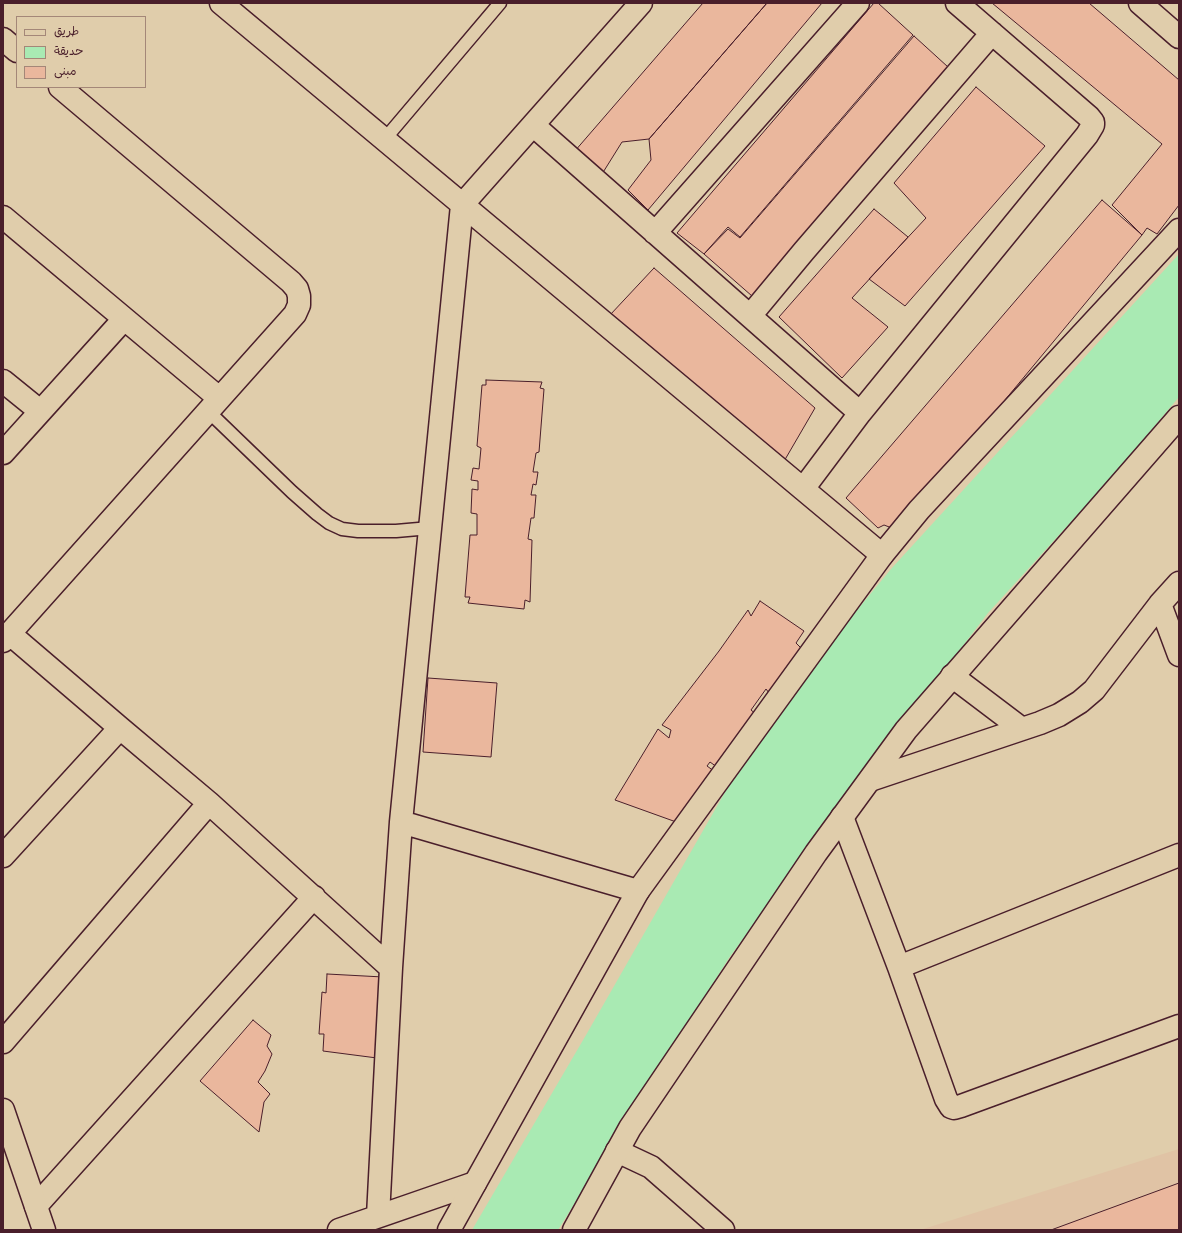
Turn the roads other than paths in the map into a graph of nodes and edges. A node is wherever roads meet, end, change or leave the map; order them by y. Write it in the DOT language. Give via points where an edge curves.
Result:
graph roads {
  1 [pos="221,3"];
  2 [pos="500,3"];
  3 [pos="642,3"];
  4 [pos="858,3"];
  5 [pos="957,3"];
  6 [pos="1140,3"];
  7 [pos="992,33"];
  8 [pos="1179,37"];
  9 [pos="3,39"];
  10 [pos="16,50"];
  11 [pos="61,88"];
  12 [pos="533,125"];
  13 [pos="384,140"];
  14 [pos="462,205"];
  15 [pos="3,217"];
  16 [pos="1179,230"];
  17 [pos="655,233"];
  18 [pos="750,316"];
  19 [pos="124,319"];
  20 [pos="3,382"];
  21 [pos="214,405"];
  22 [pos="40,411"];
  23 [pos="860,413"];
  24 [pos="1179,417"];
  25 [pos="3,453"];
  26 [pos="803,489"];
  27 [pos="430,528"];
  28 [pos="882,555"];
  29 [pos="1179,583"];
  30 [pos="1160,604"];
  31 [pos="6,637"];
  32 [pos="1179,656"];
  33 [pos="952,676"];
  34 [pos="120,728"];
  35 [pos="1022,729"];
  36 [pos="870,780"];
  37 [pos="209,803"];
  38 [pos="842,817"];
  39 [pos="401,822"];
  40 [pos="1179,855"];
  41 [pos="3,856"];
  42 [pos="638,891"];
  43 [pos="314,897"];
  44 [pos="899,967"];
  45 [pos="391,968"];
  46 [pos="1179,1026"];
  47 [pos="3,1042"];
  48 [pos="3,1110"];
  49 [pos="617,1151"];
  50 [pos="475,1183"];
  51 [pos="36,1206"];
  52 [pos="378,1216"];
  53 [pos="44,1230"];
  54 [pos="339,1230"];
  55 [pos="449,1230"];
  56 [pos="574,1230"];
  57 [pos="723,1230"];
  1 -- 13 [label="street"];
  2 -- 13 [label="lane"];
  3 -- 12 [label="street"];
  4 -- 17 [label="street"];
  5 -- 7 [label="street"];
  6 -- 8 [label="street"];
  7 -- 18 [label="street"];
  7 -- 23 [label="street" via="1083,111 1093,125"];
  9 -- 10 [label="street"];
  11 -- 21 [label="street" via="297,289 299,305 295,314"];
  12 -- 14 [label="street"];
  12 -- 17 [label="street"];
  13 -- 14 [label="street"];
  14 -- 26 [label="street"];
  14 -- 27 [label="street"];
  15 -- 19 [label="street"];
  16 -- 28 [label="street" via="918,510"];
  17 -- 18 [label="street"];
  18 -- 23 [label="street"];
  19 -- 21 [label="street"];
  19 -- 22 [label="street"];
  20 -- 22 [label="street"];
  21 -- 27 [label="lane" via="292,492 328,523 342,529 358,531"];
  21 -- 31 [label="street"];
  22 -- 25 [label="street"];
  23 -- 26 [label="street"];
  24 -- 33 [label="street"];
  26 -- 28 [label="street"];
  27 -- 39 [label="street"];
  28 -- 42 [label="street"];
  29 -- 30 [label="street"];
  30 -- 32 [label="street"];
  30 -- 35 [label="street" via="1094,690 1060,715"];
  31 -- 34 [label="street"];
  33 -- 35 [label="street"];
  33 -- 36 [label="street" via="906,730"];
  34 -- 37 [label="street"];
  34 -- 41 [label="street"];
  35 -- 36 [label="street"];
  36 -- 38 [label="street"];
  37 -- 43 [label="street"];
  37 -- 47 [label="street"];
  38 -- 44 [label="street"];
  38 -- 49 [label="street" via="811,859"];
  39 -- 42 [label="street"];
  39 -- 45 [label="street"];
  40 -- 44 [label="street"];
  42 -- 50 [label="street"];
  43 -- 45 [label="street"];
  43 -- 51 [label="street"];
  44 -- 46 [label="street" via="946,1099 954,1108"];
  45 -- 52 [label="street"];
  48 -- 51 [label="street"];
  49 -- 56 [label="street"];
  49 -- 57 [label="street" via="651,1167"];
  50 -- 52 [label="street"];
  50 -- 55 [label="street"];
  51 -- 53 [label="street"];
  52 -- 54 [label="street"];
}
